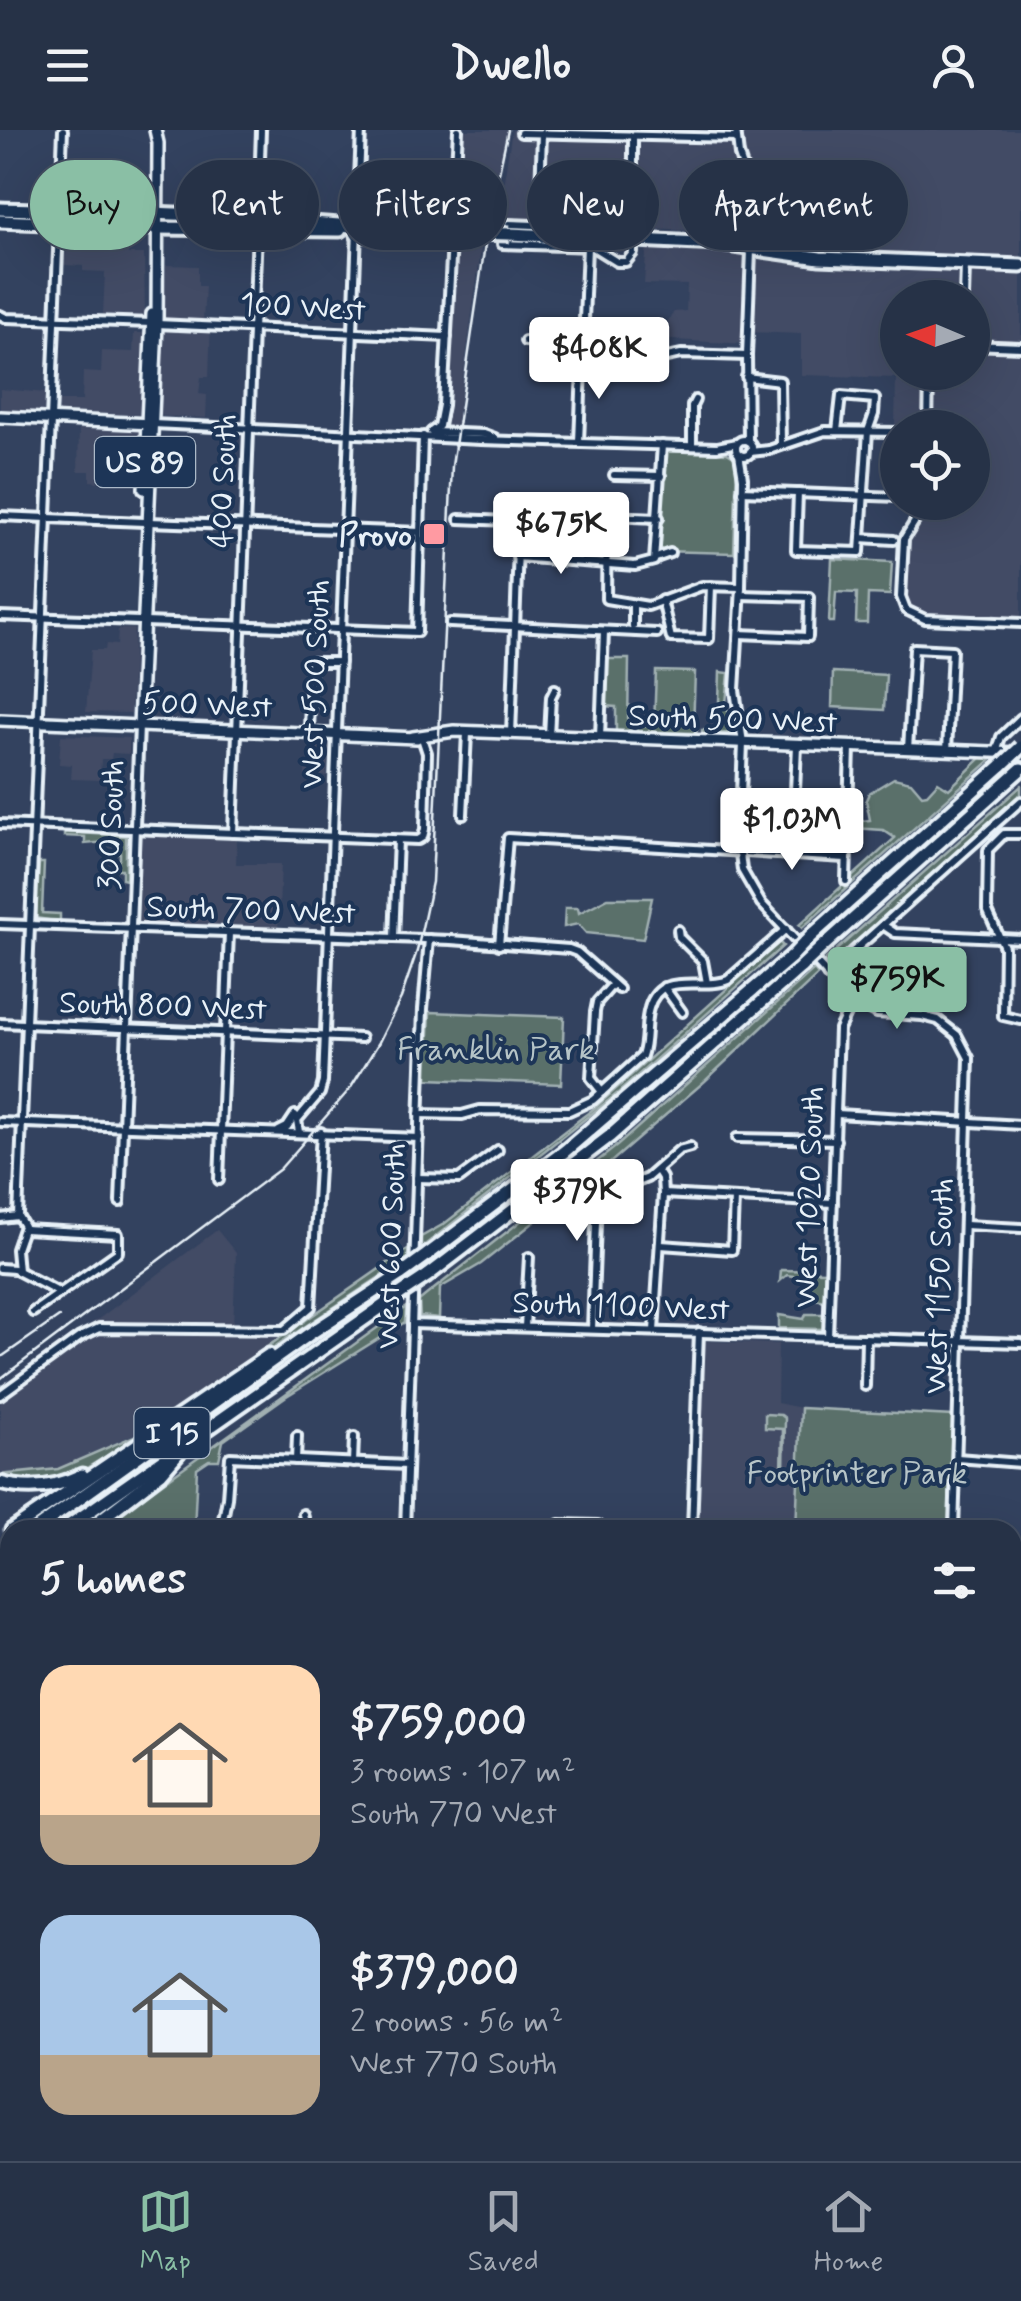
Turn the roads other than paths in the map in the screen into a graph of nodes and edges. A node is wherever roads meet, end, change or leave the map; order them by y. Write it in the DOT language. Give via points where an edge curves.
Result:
graph roads {
  1 [pos="62,130"];
  2 [pos="155,130"];
  3 [pos="164,130"];
  4 [pos="261,130"];
  5 [pos="361,130"];
  6 [pos="458,130"];
  7 [pos="521,133"];
  8 [pos="542,133"];
  9 [pos="736,134"];
  10 [pos="633,136"];
  11 [pos="158,142"];
  12 [pos="61,160"];
  13 [pos="260,160"];
  14 [pos="359,160"];
  15 [pos="455,160"];
  16 [pos="541,160"];
  17 [pos="633,160"];
  18 [pos="743,160"];
  19 [pos="0,209"];
  20 [pos="30,210"];
  21 [pos="158,213"];
  22 [pos="176,215"];
  23 [pos="0,221"];
  24 [pos="30,223"];
  25 [pos="176,227"];
  26 [pos="158,228"];
  27 [pos="527,229"];
  28 [pos="507,234"];
  29 [pos="527,234"];
  30 [pos="527,237"];
  31 [pos="58,250"];
  32 [pos="256,250"];
  33 [pos="355,250"];
  34 [pos="448,250"];
  35 [pos="586,250"];
  36 [pos="601,250"];
  37 [pos="633,250"];
  38 [pos="751,250"];
  39 [pos="765,250"];
  40 [pos="966,265"];
  41 [pos="1021,266"];
  42 [pos="965,280"];
  43 [pos="2,318"];
  44 [pos="55,320"];
  45 [pos="154,324"];
  46 [pos="252,330"];
  47 [pos="353,334"];
  48 [pos="446,337"];
  49 [pos="525,341"];
  50 [pos="990,346"];
  51 [pos="1021,347"];
  52 [pos="747,356"];
  53 [pos="582,360"];
  54 [pos="746,376"];
  55 [pos="696,400"];
  56 [pos="443,404"];
  57 [pos="0,417"];
  58 [pos="52,419"];
  59 [pos="150,423"];
  60 [pos="249,428"];
  61 [pos="837,430"];
  62 [pos="349,432"];
  63 [pos="445,432"];
  64 [pos="868,432"];
  65 [pos="880,432"];
  66 [pos="427,433"];
  67 [pos="496,438"];
  68 [pos="579,442"];
  69 [pos="662,445"];
  70 [pos="778,445"];
  71 [pos="692,446"];
  72 [pos="746,446"];
  73 [pos="717,447"];
  74 [pos="738,454"];
  75 [pos="614,474"];
  76 [pos="660,476"];
  77 [pos="742,478"];
  78 [pos="742,491"];
  79 [pos="798,493"];
  80 [pos="863,495"];
  81 [pos="880,496"];
  82 [pos="0,516"];
  83 [pos="48,518"];
  84 [pos="658,518"];
  85 [pos="458,519"];
  86 [pos="916,520"];
  87 [pos="519,521"];
  88 [pos="146,522"];
  89 [pos="245,526"];
  90 [pos="565,527"];
  91 [pos="345,530"];
  92 [pos="420,532"];
  93 [pos="861,538"];
  94 [pos="894,540"];
  95 [pos="670,553"];
  96 [pos="518,556"];
  97 [pos="656,558"];
  98 [pos="606,562"];
  99 [pos="711,586"];
  100 [pos="741,591"];
  101 [pos="662,600"];
  102 [pos="633,605"];
  103 [pos="0,616"];
  104 [pos="44,618"];
  105 [pos="142,621"];
  106 [pos="450,623"];
  107 [pos="1021,623"];
  108 [pos="241,625"];
  109 [pos="515,625"];
  110 [pos="633,626"];
  111 [pos="341,630"];
  112 [pos="604,631"];
  113 [pos="657,633"];
  114 [pos="739,634"];
  115 [pos="340,662"];
  116 [pos="554,689"];
  117 [pos="1021,718"];
  118 [pos="0,720"];
  119 [pos="40,722"];
  120 [pos="139,726"];
  121 [pos="237,730"];
  122 [pos="308,733"];
  123 [pos="467,733"];
  124 [pos="511,734"];
  125 [pos="337,735"];
  126 [pos="550,736"];
  127 [pos="417,737"];
  128 [pos="600,738"];
  129 [pos="743,743"];
  130 [pos="797,745"];
  131 [pos="850,747"];
  132 [pos="908,749"];
  133 [pos="1021,750"];
  134 [pos="947,751"];
  135 [pos="999,758"];
  136 [pos="1021,769"];
  137 [pos="795,791"];
  138 [pos="1021,801"];
  139 [pos="463,815"];
  140 [pos="0,824"];
  141 [pos="36,825"];
  142 [pos="135,829"];
  143 [pos="233,833"];
  144 [pos="986,833"];
  145 [pos="1021,834"];
  146 [pos="333,837"];
  147 [pos="398,840"];
  148 [pos="996,842"];
  149 [pos="739,852"];
  150 [pos="846,858"];
  151 [pos="846,882"];
  152 [pos="0,924"];
  153 [pos="32,925"];
  154 [pos="883,926"];
  155 [pos="131,929"];
  156 [pos="786,929"];
  157 [pos="678,930"];
  158 [pos="229,933"];
  159 [pos="328,937"];
  160 [pos="380,938"];
  161 [pos="394,938"];
  162 [pos="1000,938"];
  163 [pos="1021,939"];
  164 [pos="426,941"];
  165 [pos="499,945"];
  166 [pos="827,975"];
  167 [pos="707,983"];
  168 [pos="664,987"];
  169 [pos="852,1001"];
  170 [pos="682,1012"];
  171 [pos="1021,1020"];
  172 [pos="0,1024"];
  173 [pos="28,1024"];
  174 [pos="127,1028"];
  175 [pos="225,1032"];
  176 [pos="324,1036"];
  177 [pos="361,1038"];
  178 [pos="602,1092"];
  179 [pos="304,1109"];
  180 [pos="419,1114"];
  181 [pos="836,1114"];
  182 [pos="968,1121"];
  183 [pos="0,1122"];
  184 [pos="24,1123"];
  185 [pos="1021,1125"];
  186 [pos="123,1127"];
  187 [pos="221,1131"];
  188 [pos="279,1131"];
  189 [pos="266,1132"];
  190 [pos="299,1132"];
  191 [pos="321,1134"];
  192 [pos="418,1138"];
  193 [pos="738,1138"];
  194 [pos="836,1140"];
  195 [pos="690,1147"];
  196 [pos="498,1150"];
  197 [pos="656,1170"];
  198 [pos="417,1178"];
  199 [pos="219,1180"];
  200 [pos="663,1194"];
  201 [pos="734,1198"];
  202 [pos="120,1202"];
  203 [pos="834,1203"];
  204 [pos="18,1216"];
  205 [pos="0,1218"];
  206 [pos="966,1226"];
  207 [pos="1021,1228"];
  208 [pos="24,1230"];
  209 [pos="661,1244"];
  210 [pos="529,1257"];
  211 [pos="0,1268"];
  212 [pos="18,1271"];
  213 [pos="60,1294"];
  214 [pos="33,1312"];
  215 [pos="412,1324"];
  216 [pos="525,1327"];
  217 [pos="592,1329"];
  218 [pos="654,1331"];
  219 [pos="699,1332"];
  220 [pos="308,1335"];
  221 [pos="828,1337"];
  222 [pos="866,1338"];
  223 [pos="962,1342"];
  224 [pos="1021,1343"];
  225 [pos="865,1386"];
  226 [pos="0,1395"];
  227 [pos="297,1436"];
  228 [pos="354,1437"];
  229 [pos="182,1447"];
  230 [pos="125,1452"];
  231 [pos="957,1458"];
  232 [pos="296,1460"];
  233 [pos="352,1462"];
  234 [pos="1021,1463"];
  235 [pos="407,1465"];
  236 [pos="0,1483"];
  237 [pos="303,1514"];
  238 [pos="27,1520"];
  239 [pos="49,1520"];
  240 [pos="77,1520"];
  241 [pos="100,1520"];
  242 [pos="222,1520"];
  243 [pos="305,1520"];
  244 [pos="405,1520"];
  245 [pos="692,1520"];
  246 [pos="954,1520"];
  1 -- 12 [label="street"];
  2 -- 11 [label="main road, 300 South / US 89"];
  3 -- 11 [label="main road, 300 South / US 89"];
  4 -- 13 [label="street, 400 South"];
  5 -- 14 [label="street, West 500 South"];
  6 -- 15 [label="street"];
  7 -- 8 [label="street"];
  8 -- 10 [label="street"];
  8 -- 16 [label="street"];
  9 -- 10 [label="street"];
  9 -- 18 [label="street"];
  10 -- 17 [label="street"];
  11 -- 21 [label="main road, 300 South / US 89"];
  19 -- 20 [label="highway"];
  21 -- 22 [label="highway"];
  21 -- 26 [label="main road, 300 South / US 89"];
  23 -- 24 [label="highway"];
  25 -- 26 [label="highway"];
  26 -- 45 [label="main road, 300 South / US 89"];
  27 -- 28 [label="street"];
  28 -- 29 [label="highway"];
  28 -- 30 [label="street"];
  31 -- 44 [label="street"];
  32 -- 46 [label="street, 400 South"];
  33 -- 47 [label="street, West 500 South"];
  34 -- 48 [label="street"];
  35 -- 53 [label="street"];
  36 -- 37 [label="street" via="626,262"];
  38 -- 52 [label="street"];
  39 -- 40 [label="highway"];
  40 -- 41 [label="highway"];
  40 -- 42 [label="street"];
  43 -- 44 [label="street, 100 West"];
  44 -- 45 [label="street, 100 West"];
  44 -- 58 [label="street"];
  45 -- 46 [label="street, 100 West"];
  45 -- 59 [label="main road, 300 South / US 89"];
  46 -- 47 [label="street, 100 West"];
  46 -- 60 [label="street, 400 South"];
  47 -- 48 [label="street, 100 West"];
  47 -- 62 [label="street, West 500 South"];
  48 -- 56 [label="street"];
  49 -- 53 [label="street"];
  50 -- 51 [label="street"];
  52 -- 53 [label="street"];
  52 -- 54 [label="street"];
  53 -- 68 [label="street"];
  54 -- 70 [label="street" via="780,381"];
  54 -- 72 [label="street"];
  55 -- 71 [label="street"];
  56 -- 63 [label="street"];
  56 -- 66 [label="street" via="440,424"];
  57 -- 58 [label="main road"];
  58 -- 59 [label="main road"];
  58 -- 83 [label="street"];
  59 -- 60 [label="street"];
  59 -- 88 [label="main road, 300 South / US 89"];
  60 -- 62 [label="street"];
  60 -- 89 [label="street, 400 South"];
  61 -- 64 [label="street"];
  61 -- 64 [label="street" via="840,397 873,397"];
  61 -- 70 [label="street"];
  62 -- 66 [label="street"];
  62 -- 91 [label="street, West 500 South"];
  63 -- 66 [label="street"];
  63 -- 67 [label="street"];
  64 -- 65 [label="street"];
  64 -- 80 [label="street"];
  66 -- 67 [label="street"];
  66 -- 92 [label="street"];
  67 -- 68 [label="street"];
  68 -- 69 [label="street"];
  69 -- 71 [label="street"];
  69 -- 76 [label="street"];
  70 -- 72 [label="street"];
  71 -- 73 [label="street"];
  72 -- 73 [label="street"];
  72 -- 74 [label="street"];
  72 -- 77 [label="street"];
  73 -- 74 [label="street"];
  74 -- 77 [label="street"];
  75 -- 76 [label="street"];
  76 -- 84 [label="street"];
  77 -- 78 [label="street"];
  78 -- 79 [label="street"];
  78 -- 100 [label="street"];
  79 -- 80 [label="street"];
  79 -- 93 [label="street" via="796,550 860,552"];
  80 -- 81 [label="street"];
  80 -- 93 [label="street"];
  82 -- 83 [label="street"];
  83 -- 88 [label="street"];
  83 -- 104 [label="street"];
  84 -- 97 [label="street"];
  84 -- 98 [label="street" via="607,516"];
  85 -- 87 [label="street"];
  86 -- 107 [label="street" via="904,539 906,610 925,619"];
  87 -- 90 [label="street"];
  87 -- 96 [label="street"];
  88 -- 89 [label="street"];
  88 -- 105 [label="main road, 300 South / US 89"];
  89 -- 91 [label="street"];
  89 -- 108 [label="street, 400 South"];
  91 -- 92 [label="street"];
  91 -- 111 [label="street, West 500 South"];
  92 -- 111 [label="street" via="417,632"];
  93 -- 94 [label="street"];
  95 -- 97 [label="street"];
  96 -- 98 [label="street"];
  96 -- 109 [label="street"];
  97 -- 98 [label="street" via="635,566"];
  98 -- 102 [label="street" via="606,599"];
  99 -- 100 [label="street"];
  99 -- 101 [label="street"];
  99 -- 101 [label="street" via="708,638 671,638"];
  100 -- 114 [label="street"];
  100 -- 114 [label="street" via="809,597 808,637"];
  101 -- 102 [label="street"];
  102 -- 110 [label="street"];
  103 -- 104 [label="street"];
  104 -- 105 [label="street"];
  104 -- 119 [label="street"];
  105 -- 108 [label="street"];
  105 -- 120 [label="main road, 300 South / US 89"];
  106 -- 109 [label="street"];
  108 -- 111 [label="street"];
  108 -- 121 [label="street, 400 South"];
  109 -- 112 [label="street"];
  109 -- 124 [label="street"];
  111 -- 115 [label="street, West 500 South"];
  112 -- 113 [label="street"];
  112 -- 128 [label="street"];
  114 -- 129 [label="street" via="735,694"];
  115 -- 122 [label="street" via="312,662"];
  115 -- 125 [label="street, West 500 South"];
  116 -- 126 [label="street"];
  117 -- 135 [label="street" via="1001,737"];
  118 -- 119 [label="main road, 500 West"];
  119 -- 120 [label="main road, 500 West"];
  119 -- 141 [label="street"];
  120 -- 121 [label="main road, 500 West"];
  120 -- 142 [label="street, 300 South"];
  121 -- 122 [label="main road, 500 West"];
  121 -- 143 [label="street, 400 South"];
  122 -- 125 [label="main road, 500 West"];
  123 -- 124 [label="main road, South 500 West"];
  123 -- 127 [label="main road, South 500 West"];
  123 -- 139 [label="street"];
  124 -- 126 [label="main road, South 500 West"];
  125 -- 127 [label="main road, 500 West"];
  125 -- 146 [label="street, West 500 South"];
  126 -- 128 [label="main road, South 500 West"];
  127 -- 147 [label="street" via="427,753 425,829 419,840"];
  128 -- 129 [label="main road, South 500 West"];
  129 -- 130 [label="main road, South 500 West"];
  129 -- 149 [label="street"];
  130 -- 131 [label="main road, South 500 West"];
  130 -- 137 [label="street"];
  131 -- 132 [label="main road, South 500 West"];
  131 -- 150 [label="street"];
  132 -- 134 [label="main road, South 500 West"];
  132 -- 134 [label="street" via="914,648 952,650"];
  133 -- 135 [label="highway, I 15, bridge"];
  134 -- 135 [label="main road, South 500 West"];
  135 -- 220 [label="highway, I 15, bridge" via="791,957 565,1151 427,1256"];
  136 -- 229 [label="highway, I 15, bridge" via="591,1151"];
  138 -- 144 [label="street"];
  140 -- 141 [label="street"];
  141 -- 142 [label="street"];
  141 -- 153 [label="street"];
  142 -- 143 [label="street"];
  142 -- 155 [label="street, 300 South"];
  143 -- 146 [label="street"];
  144 -- 148 [label="street"];
  144 -- 154 [label="street"];
  145 -- 148 [label="street" via="1004,834"];
  146 -- 147 [label="street"];
  146 -- 159 [label="street, West 500 South"];
  147 -- 161 [label="street"];
  148 -- 162 [label="street" via="987,853 986,898"];
  149 -- 150 [label="street"];
  149 -- 156 [label="street" via="748,884"];
  149 -- 165 [label="street" via="508,838"];
  150 -- 151 [label="street"];
  152 -- 153 [label="street, South 700 West"];
  153 -- 155 [label="street, South 700 West"];
  153 -- 173 [label="street"];
  154 -- 162 [label="street" via="895,933"];
  154 -- 166 [label="street"];
  155 -- 158 [label="street, South 700 West"];
  155 -- 174 [label="street, 300 South"];
  156 -- 166 [label="street"];
  156 -- 167 [label="street" via="728,980"];
  157 -- 167 [label="street" via="706,966"];
  158 -- 159 [label="street, South 700 West"];
  158 -- 175 [label="street"];
  159 -- 160 [label="street, South 700 West"];
  159 -- 176 [label="street, West 500 South"];
  160 -- 161 [label="street, South 700 West"];
  160 -- 164 [label="street, South 700 West"];
  161 -- 164 [label="street, South 700 West"];
  162 -- 163 [label="street"];
  162 -- 171 [label="street" via="1004,1018"];
  164 -- 165 [label="street, South 700 West"];
  164 -- 180 [label="street, West 600 South"];
  165 -- 178 [label="street, South 700 West" via="573,950 616,987 595,1012 592,1078"];
  166 -- 169 [label="street"];
  167 -- 168 [label="street"];
  168 -- 170 [label="street"];
  168 -- 178 [label="street" via="649,1006 642,1056"];
  169 -- 181 [label="street, West 1020 South" via="840,1024"];
  169 -- 182 [label="street, West 1150 South" via="949,1028 963,1044 970,1071"];
  172 -- 173 [label="street, South 800 West"];
  173 -- 174 [label="street, South 800 West"];
  173 -- 184 [label="street"];
  174 -- 175 [label="street, South 800 West"];
  174 -- 186 [label="street, 300 South"];
  175 -- 176 [label="street, South 800 West"];
  175 -- 187 [label="street"];
  176 -- 177 [label="street, South 800 West"];
  176 -- 179 [label="street, West 500 South" via="321,1088"];
  178 -- 180 [label="street" via="560,1112"];
  179 -- 188 [label="street"];
  179 -- 190 [label="street, West 500 South" via="296,1122"];
  180 -- 192 [label="street, West 600 South"];
  181 -- 182 [label="street"];
  181 -- 194 [label="street, West 1020 South"];
  182 -- 185 [label="street"];
  182 -- 206 [label="street, West 1150 South"];
  183 -- 184 [label="street"];
  184 -- 186 [label="street"];
  184 -- 204 [label="street"];
  186 -- 187 [label="street"];
  186 -- 202 [label="street, 300 South"];
  187 -- 189 [label="street"];
  187 -- 199 [label="street"];
  188 -- 189 [label="street"];
  188 -- 190 [label="street"];
  189 -- 191 [label="street"];
  190 -- 191 [label="street"];
  191 -- 192 [label="street"];
  191 -- 226 [label="street" via="312,1307 278,1332 99,1328"];
  192 -- 198 [label="street, West 600 South"];
  193 -- 194 [label="street"];
  194 -- 203 [label="street, West 1020 South"];
  195 -- 197 [label="street"];
  196 -- 198 [label="street" via="459,1180"];
  197 -- 200 [label="street"];
  197 -- 217 [label="street" via="598,1213"];
  198 -- 215 [label="street, West 600 South"];
  200 -- 201 [label="street"];
  200 -- 209 [label="street"];
  201 -- 203 [label="street"];
  201 -- 209 [label="street" via="732,1250"];
  203 -- 221 [label="street, West 1020 South"];
  204 -- 205 [label="street"];
  204 -- 208 [label="street"];
  206 -- 207 [label="street"];
  206 -- 223 [label="street, West 1150 South"];
  208 -- 212 [label="street" via="16,1250"];
  208 -- 213 [label="street" via="118,1234 118,1252"];
  209 -- 218 [label="street"];
  210 -- 216 [label="street"];
  211 -- 212 [label="street"];
  212 -- 213 [label="street"];
  213 -- 214 [label="street"];
  215 -- 216 [label="street, South 1100 West"];
  215 -- 235 [label="street, West 600 South"];
  216 -- 217 [label="street, South 1100 West"];
  217 -- 218 [label="street, South 1100 West"];
  218 -- 219 [label="street, South 1100 West"];
  219 -- 221 [label="street, South 1100 West"];
  219 -- 245 [label="street"];
  220 -- 230 [label="highway"];
  220 -- 239 [label="highway, I 15"];
  221 -- 222 [label="street, South 1100 West"];
  222 -- 223 [label="street, South 1100 West"];
  222 -- 225 [label="street"];
  223 -- 224 [label="street, South 1100 West"];
  223 -- 231 [label="street, West 1150 South"];
  227 -- 232 [label="street"];
  228 -- 233 [label="street"];
  229 -- 240 [label="highway, I 15"];
  229 -- 241 [label="highway" via="162,1473"];
  230 -- 236 [label="highway" via="58,1485"];
  230 -- 238 [label="highway"];
  231 -- 234 [label="street"];
  231 -- 246 [label="street, West 1150 South"];
  232 -- 233 [label="street"];
  232 -- 242 [label="street" via="230,1457"];
  233 -- 235 [label="street"];
  235 -- 244 [label="street, West 600 South"];
  237 -- 243 [label="street"];
}
